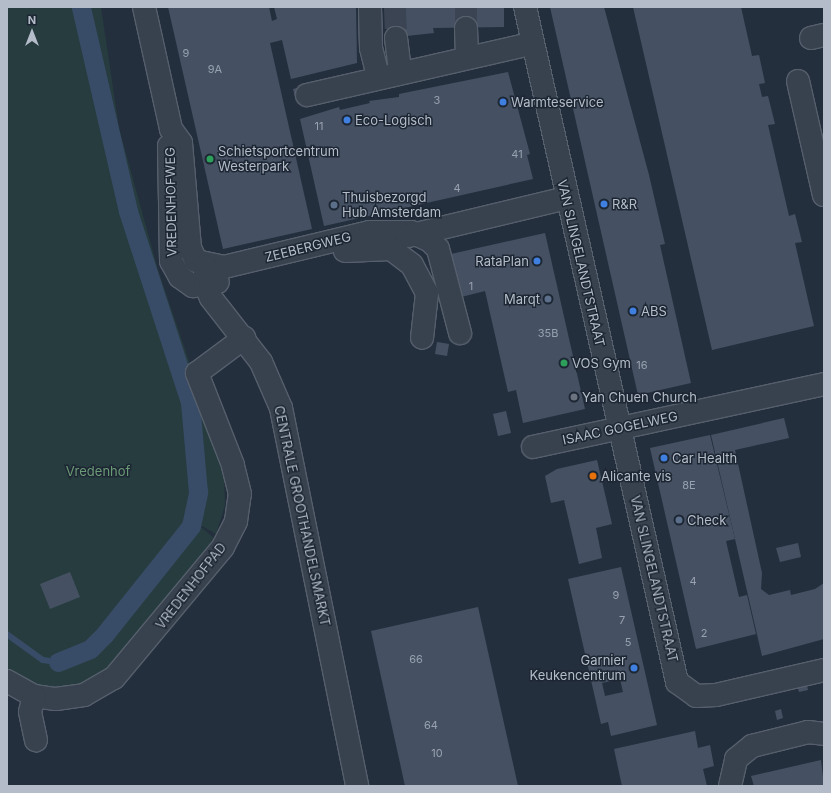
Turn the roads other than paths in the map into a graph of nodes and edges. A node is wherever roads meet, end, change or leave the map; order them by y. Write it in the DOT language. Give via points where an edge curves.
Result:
graph roads {
  1 [pos="144,7"];
  2 [pos="370,7"];
  3 [pos="525,7"];
  4 [pos="466,28"];
  5 [pos="396,38"];
  6 [pos="530,44"];
  7 [pos="467,58"];
  8 [pos="400,72"];
  9 [pos="378,77"];
  10 [pos="798,81"];
  11 [pos="307,95"];
  12 [pos="819,139"];
  13 [pos="824,195"];
  14 [pos="566,198"];
  15 [pos="411,232"];
  16 [pos="396,250"];
  17 [pos="203,279"];
  18 [pos="460,334"];
  19 [pos="244,338"];
  20 [pos="422,338"];
  21 [pos="824,384"];
  22 [pos="620,428"];
  23 [pos="533,447"];
  24 [pos="824,670"];
  25 [pos="7,681"];
  26 [pos="34,696"];
  27 [pos="824,734"];
  28 [pos="36,740"];
  29 [pos="357,786"];
  30 [pos="730,786"];
  1 -- 17 [label="street, VREDENHOFWEG" via="171,129 181,143 185,166 190,248"];
  2 -- 9 [label="street" via="371,48"];
  3 -- 6 [label="street, VAN SLINGELANDTSTRAAT"];
  4 -- 7 [label="street"];
  5 -- 8 [label="street"];
  6 -- 7 [label="street"];
  6 -- 14 [label="street, VAN SLINGELANDTSTRAAT"];
  7 -- 8 [label="street"];
  8 -- 9 [label="street"];
  9 -- 11 [label="street"];
  10 -- 12 [label="street"];
  12 -- 13 [label="street"];
  14 -- 15 [label="street, ZEEBERGWEG"];
  14 -- 22 [label="street, VAN SLINGELANDTSTRAAT"];
  15 -- 16 [label="street"];
  15 -- 17 [label="street, ZEEBERGWEG" via="370,232 239,264"];
  15 -- 18 [label="street, ZEEBERGWEG" via="430,241 438,249"];
  16 -- 17 [label="street, ZEEBERGWEG" via="356,248"];
  16 -- 20 [label="street" via="415,268 428,293"];
  17 -- 19 [label="street, CENTRALE GROOTHANDELSMARKT"];
  19 -- 26 [label="street, VREDENHOFPAD" via="197,373 233,465 240,494 236,521 223,547 114,678 84,695 56,699"];
  19 -- 29 [label="street, CENTRALE GROOTHANDELSMARKT" via="272,384 281,408"];
  21 -- 22 [label="street, ISAAC GOGELWEG"];
  22 -- 23 [label="street, ISAAC GOGELWEG"];
  22 -- 24 [label="street, VAN SLINGELANDTSTRAAT" via="677,682 696,696 716,695"];
  25 -- 26 [label="street, VREDENHOFPAD"];
  26 -- 28 [label="street" via="30,712"];
  27 -- 30 [label="street" via="808,732 752,746 736,759"];
}
